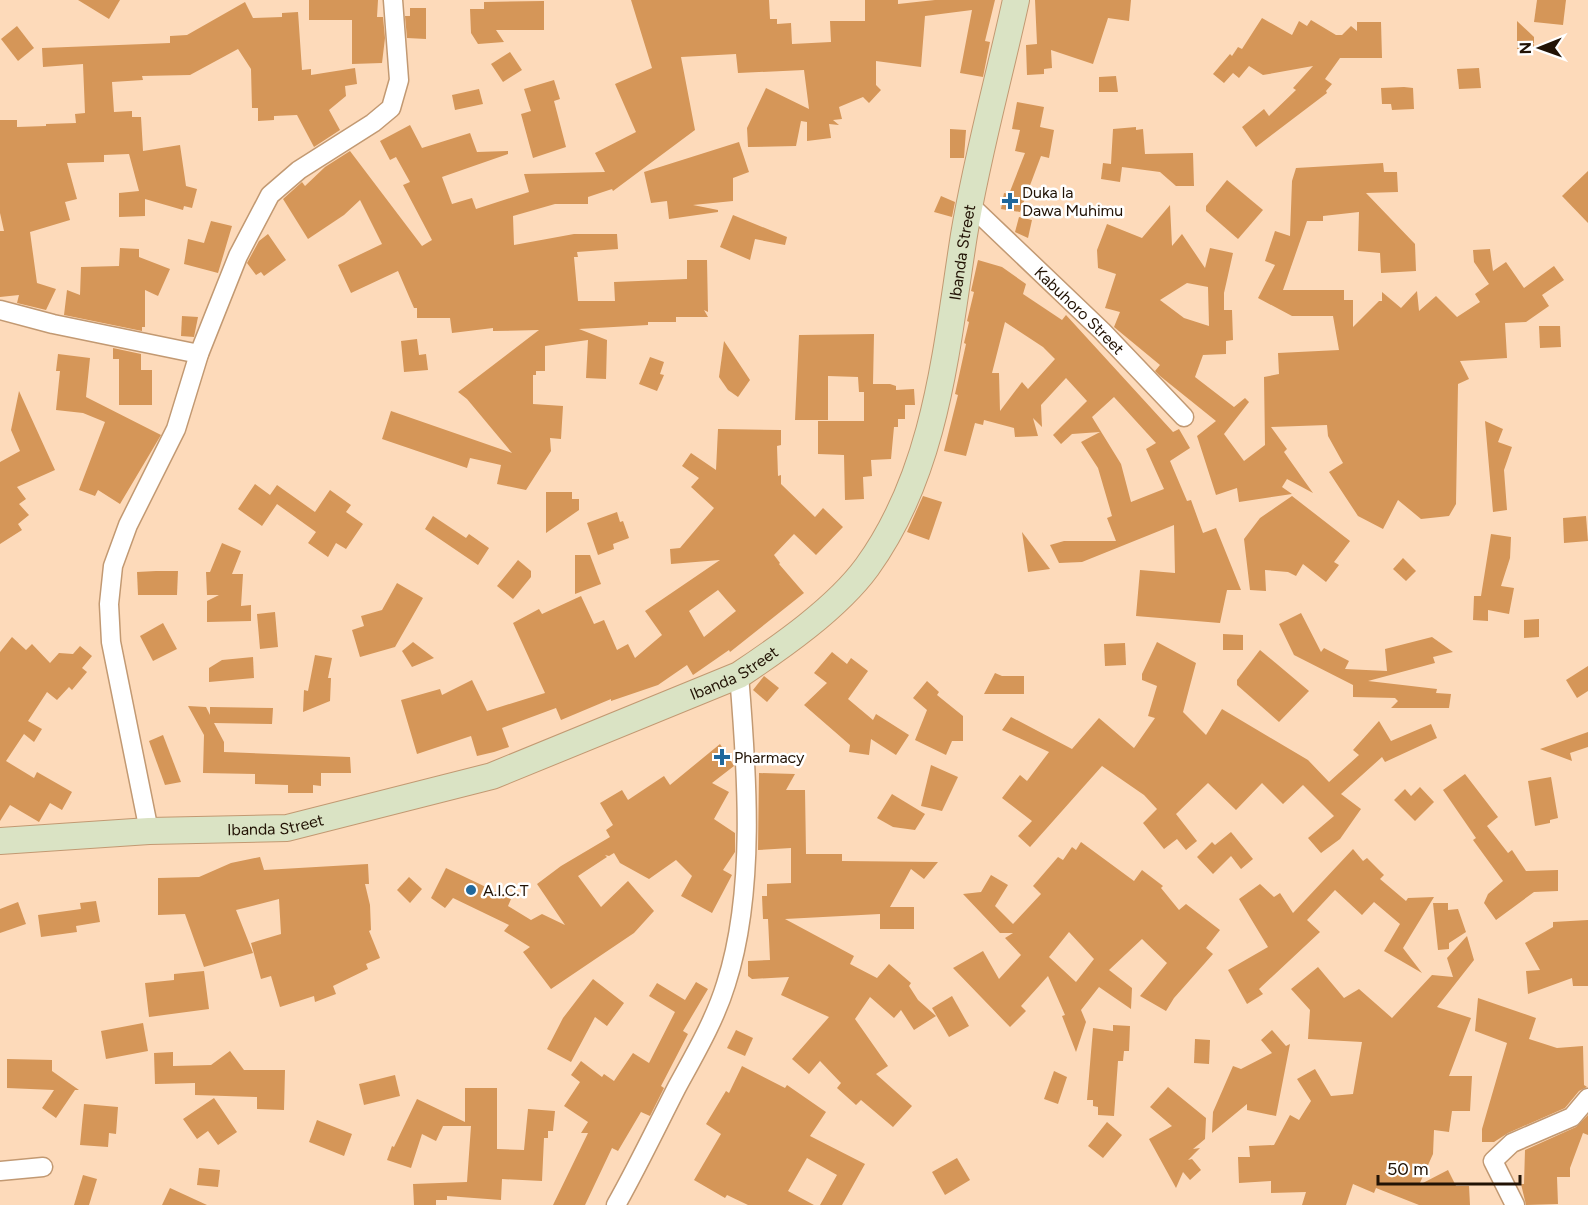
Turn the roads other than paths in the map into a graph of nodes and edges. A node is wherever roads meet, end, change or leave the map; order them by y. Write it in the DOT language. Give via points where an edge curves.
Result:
graph roads {
  1 [pos="393,0"];
  2 [pos="1016,0"];
  3 [pos="970,206"];
  4 [pos="0,310"];
  5 [pos="199,354"];
  6 [pos="1185,417"];
  7 [pos="739,675"];
  8 [pos="149,831"];
  9 [pos="0,841"];
  10 [pos="1588,1098"];
  11 [pos="43,1167"];
  12 [pos="0,1171"];
  13 [pos="616,1205"];
  14 [pos="1515,1205"];
  1 -- 5 [label="street" via="399,81 391,108 374,123 298,170 270,195 238,256"];
  2 -- 3 [label="street, Ibanda Street"];
  3 -- 6 [label="street, Kabuhoro Street" via="1102,330"];
  3 -- 7 [label="street, Ibanda Street" via="931,432 908,496 866,567 822,613"];
  4 -- 5 [label="street"];
  5 -- 8 [label="street" via="176,429 112,566 111,642"];
  7 -- 8 [label="street, Ibanda Street" via="492,776 287,828"];
  7 -- 13 [label="street" via="746,754 747,835 742,910 727,984"];
  8 -- 9 [label="street, Ibanda Street"];
  10 -- 14 [label="street" via="1572,1117 1512,1143 1493,1161"];
  11 -- 12 [label="street"];
}
